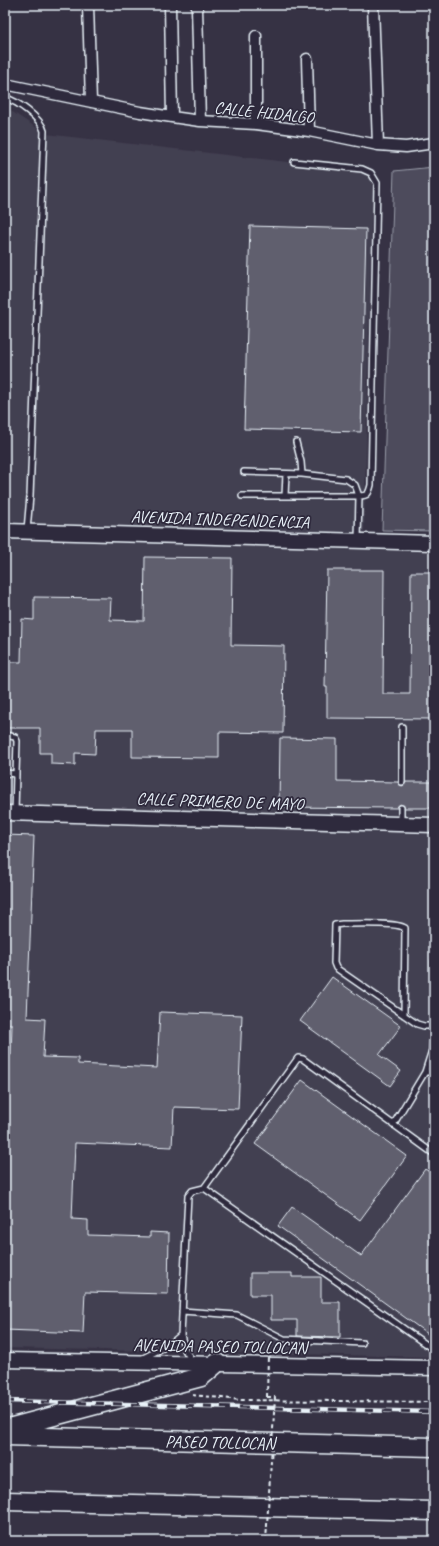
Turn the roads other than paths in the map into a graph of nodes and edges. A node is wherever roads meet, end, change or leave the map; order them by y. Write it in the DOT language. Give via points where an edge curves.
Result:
graph roads {
  1 [pos="88,5"];
  2 [pos="170,5"];
  3 [pos="373,5"];
  4 [pos="197,8"];
  5 [pos="256,36"];
  6 [pos="307,60"];
  7 [pos="5,84"];
  8 [pos="5,98"];
  9 [pos="91,102"];
  10 [pos="172,117"];
  11 [pos="200,121"];
  12 [pos="256,124"];
  13 [pos="309,131"];
  14 [pos="434,143"];
  15 [pos="378,145"];
  16 [pos="294,162"];
  17 [pos="296,442"];
  18 [pos="244,472"];
  19 [pos="286,474"];
  20 [pos="302,474"];
  21 [pos="242,496"];
  22 [pos="285,496"];
  23 [pos="359,496"];
  24 [pos="5,531"];
  25 [pos="27,531"];
  26 [pos="358,541"];
  27 [pos="434,543"];
  28 [pos="402,727"];
  29 [pos="5,735"];
  30 [pos="5,773"];
  31 [pos="16,774"];
  32 [pos="402,782"];
  33 [pos="402,808"];
  34 [pos="10,814"];
  35 [pos="401,824"];
  36 [pos="434,826"];
  37 [pos="434,962"];
  38 [pos="404,1015"];
  39 [pos="434,1020"];
  40 [pos="434,1028"];
  41 [pos="425,1072"];
  42 [pos="434,1072"];
  43 [pos="393,1125"];
  44 [pos="434,1154"];
  45 [pos="204,1188"];
  46 [pos="182,1311"];
  47 [pos="181,1335"];
  48 [pos="362,1343"];
  49 [pos="434,1350"];
  50 [pos="5,1360"];
  51 [pos="134,1362"];
  52 [pos="194,1363"];
  53 [pos="217,1363"];
  54 [pos="434,1368"];
  55 [pos="5,1429"];
  56 [pos="5,1436"];
  57 [pos="434,1447"];
  58 [pos="5,1501"];
  59 [pos="434,1512"];
  1 -- 9 [label="street"];
  2 -- 10 [label="street"];
  3 -- 15 [label="street"];
  4 -- 11 [label="street"];
  5 -- 12 [label="street"];
  6 -- 13 [label="street"];
  7 -- 9 [label="street"];
  8 -- 25 [label="lane" via="32,115 44,131"];
  9 -- 10 [label="street, CALLE HIDALGO"];
  10 -- 11 [label="street, CALLE HIDALGO"];
  11 -- 12 [label="street, CALLE HIDALGO"];
  12 -- 13 [label="street, CALLE HIDALGO"];
  13 -- 15 [label="street, CALLE HIDALGO"];
  14 -- 15 [label="street, CALLE HIDALGO" via="406,147"];
  16 -- 23 [label="lane" via="362,169 371,173 376,183 371,485 366,496"];
  17 -- 20 [label="lane"];
  18 -- 19 [label="lane"];
  19 -- 20 [label="lane"];
  19 -- 22 [label="lane"];
  20 -- 23 [label="lane" via="346,479 355,485"];
  21 -- 22 [label="lane"];
  22 -- 23 [label="lane"];
  23 -- 26 [label="lane"];
  24 -- 25 [label="main road, AVENIDA INDEPENDENCIA"];
  25 -- 26 [label="main road, AVENIDA INDEPENDENCIA"];
  26 -- 27 [label="main road, AVENIDA INDEPENDENCIA"];
  28 -- 32 [label="lane"];
  29 -- 31 [label="lane" via="15,736 17,740"];
  30 -- 31 [label="lane"];
  31 -- 34 [label="lane"];
  33 -- 35 [label="lane"];
  34 -- 35 [label="main road, CALLE PRIMERO DE MAYO"];
  35 -- 36 [label="main road, CALLE PRIMERO DE MAYO"];
  37 -- 39 [label="lane"];
  38 -- 38 [label="lane" via="336,968 335,925 391,925 404,928"];
  38 -- 40 [label="lane" via="420,1025"];
  40 -- 41 [label="lane" via="432,1050"];
  41 -- 42 [label="lane"];
  41 -- 43 [label="lane"];
  43 -- 44 [label="lane"];
  43 -- 45 [label="lane" via="299,1058"];
  45 -- 46 [label="lane" via="192,1191 187,1200"];
  45 -- 49 [label="lane"];
  46 -- 47 [label="lane"];
  46 -- 48 [label="lane" via="237,1315 284,1339"];
  47 -- 51 [label="lane" via="158,1352"];
  47 -- 52 [label="lane" via="185,1350"];
  50 -- 51 [label="main road, AVENIDA PASEO TOLLOCAN"];
  51 -- 52 [label="main road, AVENIDA PASEO TOLLOCAN"];
  52 -- 53 [label="main road, AVENIDA PASEO TOLLOCAN"];
  53 -- 54 [label="main road, AVENIDA PASEO TOLLOCAN"];
  53 -- 55 [label="highway" via="201,1377"];
  56 -- 57 [label="highway, PASEO TOLLOCAN"];
  58 -- 59 [label="highway"];
}
